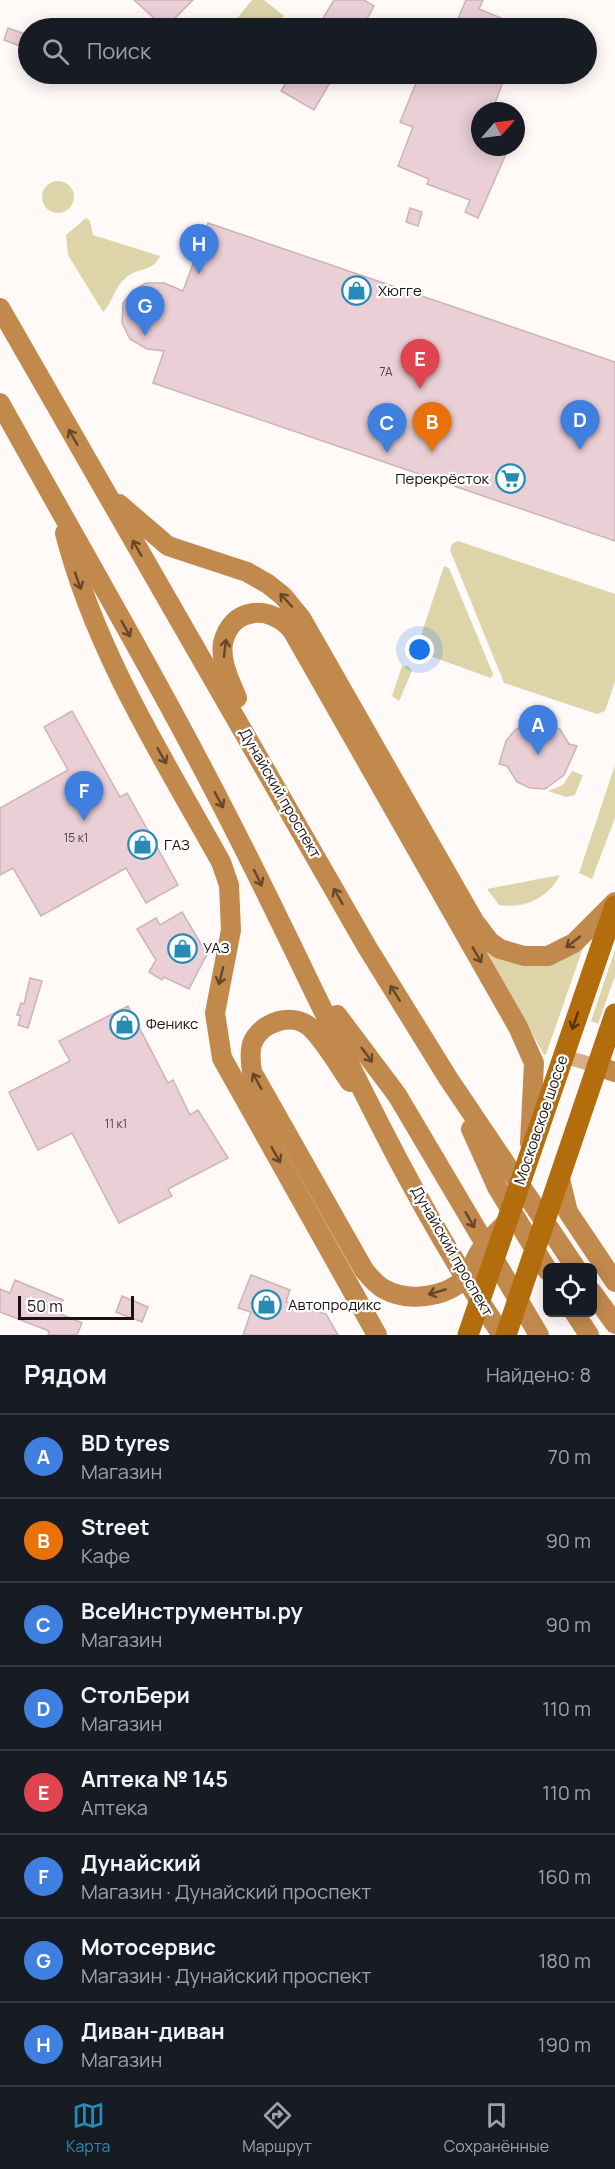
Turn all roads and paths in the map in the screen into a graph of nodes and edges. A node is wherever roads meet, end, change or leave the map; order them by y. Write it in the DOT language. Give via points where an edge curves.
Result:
graph roads {
  1 [pos="0,309"];
  2 [pos="0,403"];
  3 [pos="102,487"];
  4 [pos="58,504"];
  5 [pos="262,762"];
  6 [pos="615,904"];
  7 [pos="307,975"];
  8 [pos="615,1014"];
  9 [pos="563,1056"];
  10 [pos="606,1069"];
  11 [pos="448,1078"];
  12 [pos="384,1131"];
  13 [pos="530,1151"];
  14 [pos="560,1179"];
  15 [pos="506,1223"];
  16 [pos="543,1263"];
  17 [pos="573,1263"];
  18 [pos="615,1282"];
  19 [pos="597,1299"];
  20 [pos="576,1317"];
  21 [pos="615,1324"];
  22 [pos="377,1335"];
  23 [pos="468,1335"];
  24 [pos="504,1335"];
  25 [pos="539,1335"];
  26 [pos="589,1335"];
  3 -- 1 [label="main road, Дунайский проспект, one-way"];
  2 -- 4 [label="main road, Дунайский проспект"];
  5 -- 3 [label="main road, Дунайский проспект, one-way"];
  6 -- 3 [label="main road, one-way" via="574,944 548,956 510,954 489,942 301,618 283,596 247,572 168,546"];
  4 -- 7 [label="main road, Дунайский проспект, one-way" via="232,825"];
  4 -- 22 [label="main road, one-way" via="75,574 96,629 229,885 231,930 215,1013 222,1059"];
  11 -- 5 [label="main road, Дунайский проспект, one-way" via="367,947"];
  5 -- 13 [label="main road, one-way" via="224,666 223,643 237,621 250,613 262,612 284,620 292,630 518,1027 534,1063"];
  6 -- 9 [label="main road, Московское шоссе, one-way"];
  7 -- 12 [label="main road, Дунайский проспект"];
  7 -- 25 [label="main road, one-way" via="397,1095"];
  8 -- 10 [label="main road"];
  9 -- 10 [label="street"];
  9 -- 13 [label="main road, Московское шоссе"];
  10 -- 14 [label="main road"];
  11 -- 16 [label="main road" via="497,1187"];
  11 -- 17 [label="main road, Дунайский проспект"];
  15 -- 12 [label="main road, one-way" via="480,1251 465,1278 453,1287 415,1297 383,1289 364,1270 252,1072 250,1058 257,1036 281,1020 311,1029"];
  12 -- 24 [label="main road, Дунайский проспект" via="456,1261"];
  13 -- 15 [label="main road, Московское шоссе"];
  14 -- 18 [label="main road" via="568,1212"];
  14 -- 24 [label="main road"];
  15 -- 23 [label="main road, Московское шоссе"];
  19 -- 21 [label="main road"];
  20 -- 26 [label="main road"];
}
